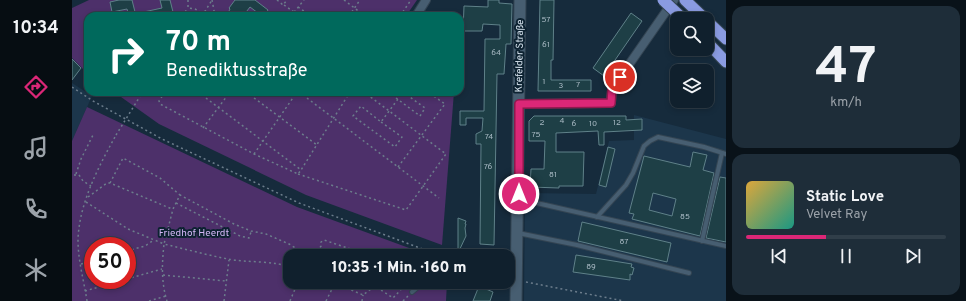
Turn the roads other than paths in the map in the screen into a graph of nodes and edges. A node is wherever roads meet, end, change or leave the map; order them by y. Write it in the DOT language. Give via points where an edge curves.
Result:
graph roads {
  1 [pos="426,0"];
  2 [pos="520,0"];
  3 [pos="663,0"];
  4 [pos="674,0"];
  5 [pos="687,2"];
  6 [pos="418,12"];
  7 [pos="676,12"];
  8 [pos="698,12"];
  9 [pos="714,28"];
  10 [pos="726,39"];
  11 [pos="714,49"];
  12 [pos="726,62"];
  13 [pos="519,104"];
  14 [pos="724,154"];
  15 [pos="518,199"];
  16 [pos="597,217"];
  17 [pos="518,233"];
  18 [pos="702,241"];
  19 [pos="726,246"];
  20 [pos="515,256"];
  21 [pos="689,273"];
  22 [pos="416,289"];
  23 [pos="514,289"];
  24 [pos="412,292"];
  25 [pos="516,301"];
  1 -- 6 [label="street"];
  2 -- 13 [label="main road, Krefelder Straße"];
  3 -- 7 [label="highway, bridge"];
  4 -- 13 [label="street" via="612,89 611,103"];
  5 -- 8 [label="highway"];
  9 -- 10 [label="highway"];
  11 -- 12 [label="highway"];
  13 -- 15 [label="main road, Krefelder Straße"];
  14 -- 16 [label="lane" via="658,137 644,146 634,173"];
  14 -- 18 [label="lane"];
  15 -- 16 [label="lane"];
  15 -- 17 [label="main road, Krefelder Straße"];
  16 -- 18 [label="lane"];
  17 -- 20 [label="main road, Krefelder Straße"];
  17 -- 21 [label="lane"];
  18 -- 19 [label="lane"];
  22 -- 24 [label="lane"];
  23 -- 25 [label="main road, Krefelder Straße"];
}
